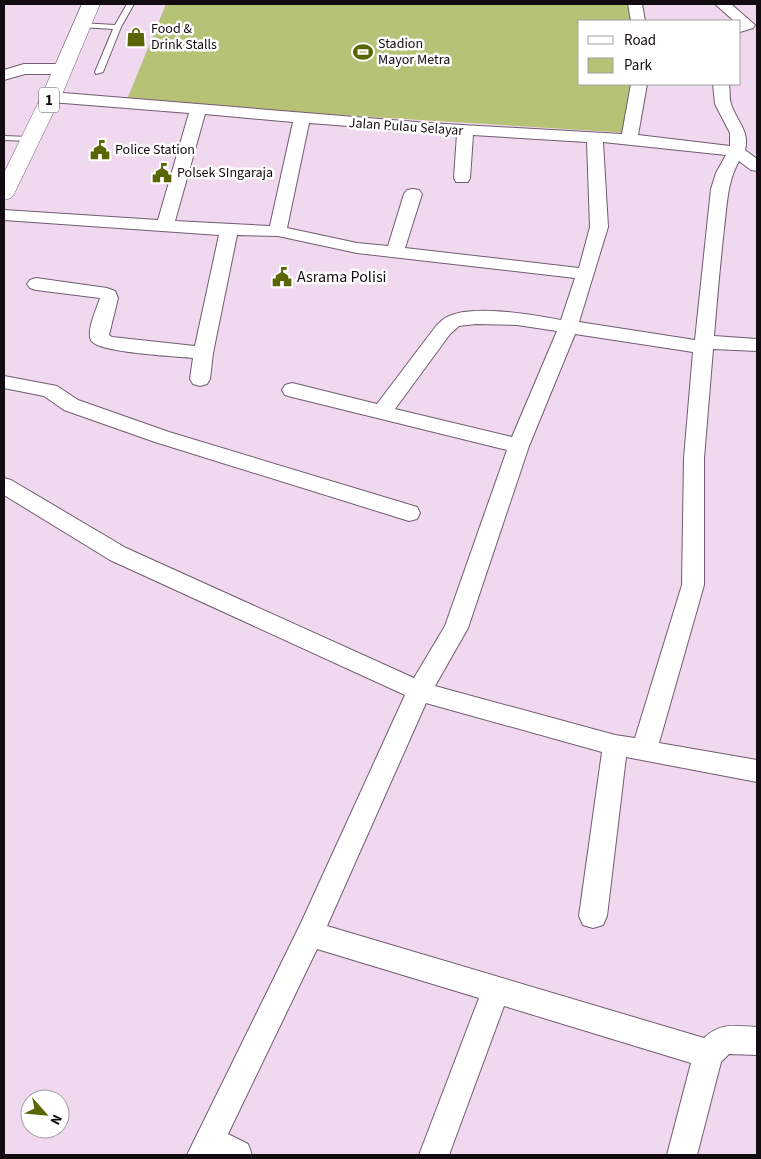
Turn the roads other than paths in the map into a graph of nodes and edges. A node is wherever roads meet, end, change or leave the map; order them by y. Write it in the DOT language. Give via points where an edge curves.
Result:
graph roads {
  1 [pos="91,4"];
  2 [pos="130,4"];
  3 [pos="635,4"];
  4 [pos="722,4"];
  5 [pos="638,20"];
  6 [pos="739,20"];
  7 [pos="81,24"];
  8 [pos="117,27"];
  9 [pos="63,69"];
  10 [pos="99,72"];
  11 [pos="4,75"];
  12 [pos="639,85"];
  13 [pos="721,85"];
  14 [pos="51,97"];
  15 [pos="198,110"];
  16 [pos="302,119"];
  17 [pos="465,131"];
  18 [pos="4,138"];
  19 [pos="595,138"];
  20 [pos="29,139"];
  21 [pos="629,139"];
  22 [pos="736,152"];
  23 [pos="757,166"];
  24 [pos="462,178"];
  25 [pos="4,194"];
  26 [pos="413,194"];
  27 [pos="4,215"];
  28 [pos="165,226"];
  29 [pos="229,230"];
  30 [pos="278,231"];
  31 [pos="395,251"];
  32 [pos="586,274"];
  33 [pos="36,284"];
  34 [pos="568,328"];
  35 [pos="703,345"];
  36 [pos="757,345"];
  37 [pos="203,353"];
  38 [pos="200,379"];
  39 [pos="4,382"];
  40 [pos="292,390"];
  41 [pos="383,411"];
  42 [pos="519,446"];
  43 [pos="4,485"];
  44 [pos="409,513"];
  45 [pos="419,691"];
  46 [pos="615,745"];
  47 [pos="644,751"];
  48 [pos="757,771"];
  49 [pos="593,916"];
  50 [pos="310,934"];
  51 [pos="496,990"];
  52 [pos="757,1041"];
  53 [pos="708,1054"];
  54 [pos="206,1148"];
  55 [pos="237,1155"];
  56 [pos="434,1155"];
  57 [pos="682,1155"];
  1 -- 7 [label="highway, 1"];
  2 -- 8 [label="lane"];
  3 -- 5 [label="street"];
  4 -- 6 [label="street"];
  7 -- 8 [label="lane"];
  7 -- 9 [label="highway, 1"];
  8 -- 10 [label="lane"];
  9 -- 11 [label="street" via="24,69"];
  9 -- 14 [label="highway, 1"];
  12 -- 21 [label="street"];
  13 -- 22 [label="street" via="723,104 738,133"];
  14 -- 15 [label="street, Jalan Pulau Selayar"];
  14 -- 20 [label="highway, 1"];
  15 -- 16 [label="street, Jalan Pulau Selayar"];
  15 -- 28 [label="street"];
  16 -- 17 [label="street, Jalan Pulau Selayar"];
  16 -- 30 [label="street"];
  17 -- 19 [label="street, Jalan Pulau Selayar"];
  17 -- 24 [label="street"];
  18 -- 20 [label="lane"];
  19 -- 21 [label="street, Jalan Pulau Selayar"];
  19 -- 32 [label="street" via="599,227"];
  20 -- 25 [label="highway, 1"];
  21 -- 22 [label="street, Jalan Pulau Selayar"];
  22 -- 23 [label="street, Jalan Pulau Selayar"];
  22 -- 35 [label="street" via="720,189"];
  26 -- 31 [label="street"];
  27 -- 28 [label="street"];
  28 -- 29 [label="street"];
  29 -- 30 [label="street"];
  29 -- 37 [label="street"];
  30 -- 31 [label="street" via="358,248"];
  31 -- 32 [label="street"];
  32 -- 34 [label="street"];
  33 -- 37 [label="street" via="108,295 99,331 99,338 107,343"];
  34 -- 35 [label="street"];
  34 -- 41 [label="street" via="499,318 452,322"];
  34 -- 42 [label="street"];
  35 -- 36 [label="street"];
  35 -- 47 [label="street" via="694,458 693,585"];
  37 -- 38 [label="street"];
  39 -- 44 [label="street" via="50,391 71,405 162,437"];
  40 -- 41 [label="street"];
  41 -- 42 [label="street"];
  42 -- 45 [label="street" via="456,628"];
  43 -- 45 [label="street" via="118,554"];
  45 -- 46 [label="street"];
  45 -- 50 [label="street"];
  46 -- 47 [label="street"];
  46 -- 49 [label="street"];
  47 -- 48 [label="street"];
  50 -- 51 [label="street"];
  50 -- 54 [label="street"];
  51 -- 53 [label="street"];
  51 -- 56 [label="street"];
  52 -- 53 [label="street" via="724,1040"];
  53 -- 57 [label="street"];
  54 -- 55 [label="street"];
}
